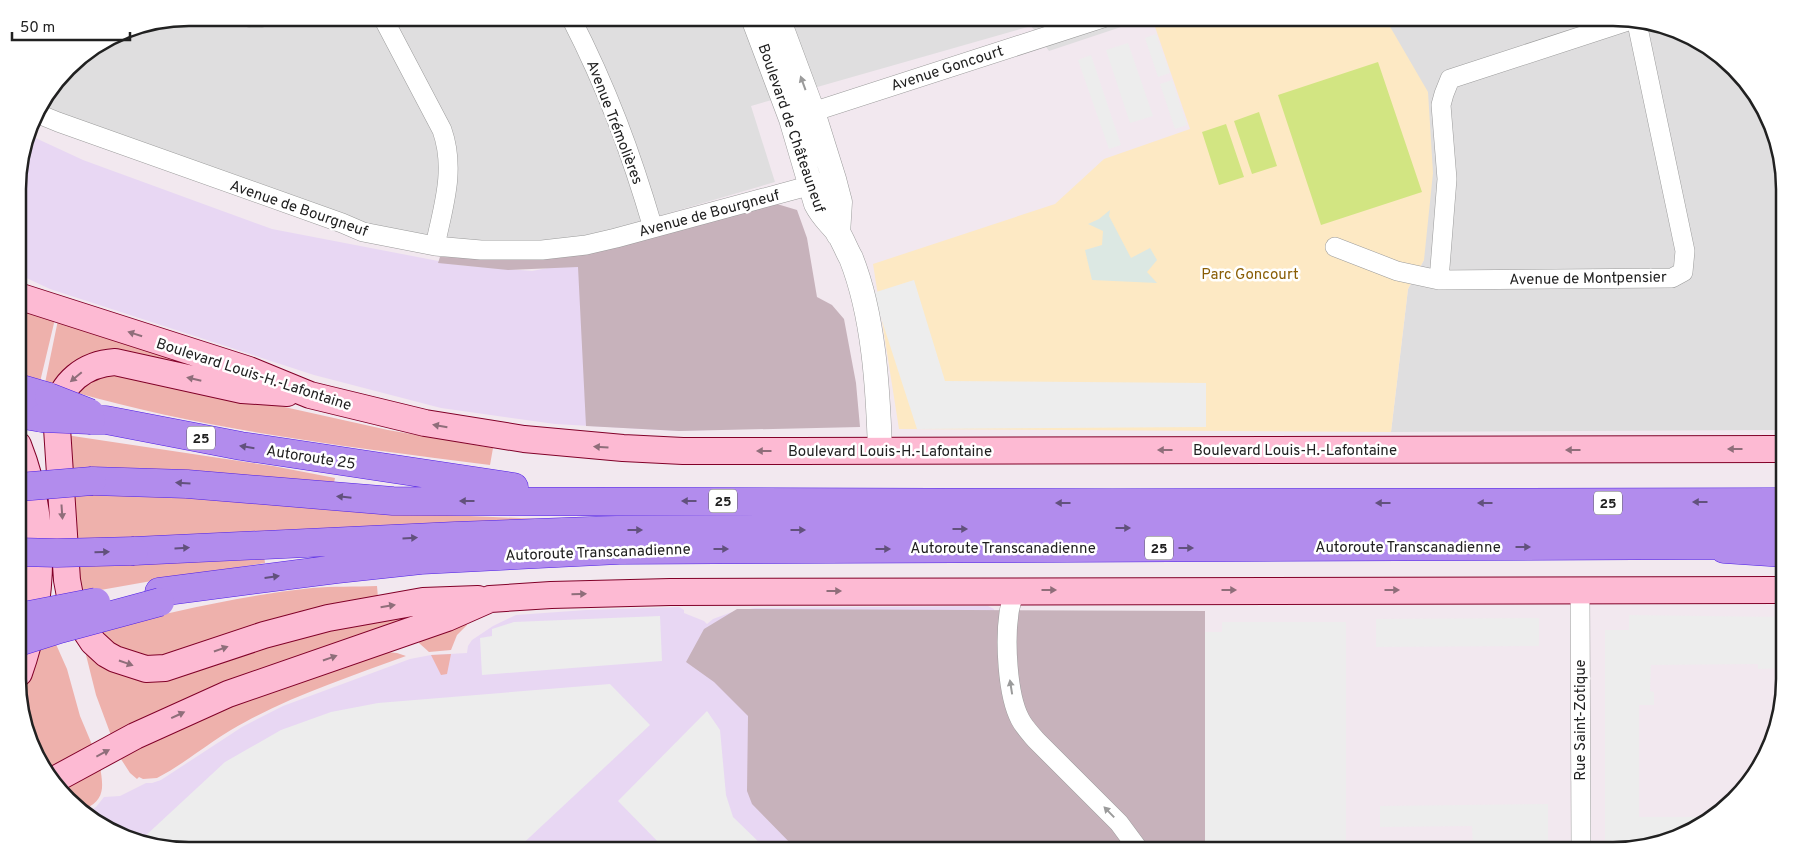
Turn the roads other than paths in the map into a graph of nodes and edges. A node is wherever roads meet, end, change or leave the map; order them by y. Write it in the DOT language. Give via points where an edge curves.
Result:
graph roads {
  1 [pos="387,26"];
  2 [pos="575,26"];
  3 [pos="756,26"];
  4 [pos="780,26"];
  5 [pos="1075,26"];
  6 [pos="1613,26"];
  7 [pos="1639,29"];
  8 [pos="43,116"];
  9 [pos="802,116"];
  10 [pos="834,179"];
  11 [pos="809,186"];
  12 [pos="653,228"];
  13 [pos="838,234"];
  14 [pos="435,246"];
  15 [pos="1335,247"];
  16 [pos="1439,280"];
  17 [pos="27,299"];
  18 [pos="27,390"];
  19 [pos="310,395"];
  20 [pos="27,415"];
  21 [pos="96,418"];
  22 [pos="1776,449"];
  23 [pos="880,451"];
  24 [pos="26,470"];
  25 [pos="26,486"];
  26 [pos="603,501"];
  27 [pos="1776,502"];
  28 [pos="1776,527"];
  29 [pos="1776,545"];
  30 [pos="1698,546"];
  31 [pos="26,552"];
  32 [pos="1776,552"];
  33 [pos="1580,590"];
  34 [pos="1776,590"];
  35 [pos="1015,591"];
  36 [pos="159,597"];
  37 [pos="490,599"];
  38 [pos="26,617"];
  39 [pos="26,640"];
  40 [pos="26,652"];
  41 [pos="62,775"];
  42 [pos="1133,841"];
  43 [pos="1581,841"];
  1 -- 14 [label="street" via="446,142 449,180"];
  2 -- 12 [label="street, Avenue Trémolières" via="606,89"];
  3 -- 9 [label="street, Boulevard de Châteauneuf"];
  9 -- 4 [label="street, Boulevard de Châteauneuf, one-way"];
  5 -- 9 [label="street, Avenue Goncourt"];
  6 -- 16 [label="street" via="1450,79 1441,105 1446,179"];
  7 -- 16 [label="street, Avenue de Montpensier" via="1685,251 1683,272 1672,278"];
  8 -- 14 [label="street, Avenue de Bourgneuf" via="363,232"];
  9 -- 10 [label="street, Boulevard de Châteauneuf"];
  9 -- 11 [label="street, Boulevard de Châteauneuf"];
  10 -- 11 [label="street, Avenue de Bourgneuf"];
  10 -- 13 [label="street, Boulevard de Châteauneuf" via="840,202"];
  11 -- 12 [label="street, Avenue de Bourgneuf"];
  11 -- 13 [label="street, Boulevard de Châteauneuf" via="822,216"];
  12 -- 14 [label="street, Avenue de Bourgneuf" via="586,245 542,250"];
  13 -- 23 [label="street, Boulevard de Châteauneuf" via="850,258 869,330"];
  15 -- 16 [label="street, Avenue de Montpensier" via="1397,271"];
  19 -- 17 [label="main road, Boulevard Louis-H.-Lafontaine, one-way" via="249,370"];
  18 -- 21 [label="highway, bridge"];
  23 -- 19 [label="main road, Boulevard Louis-H.-Lafontaine, one-way" via="683,451 559,443 424,423"];
  19 -- 37 [label="main road, one-way" via="242,390 115,362 96,364 66,387 56,413 67,580 73,612 93,642 106,654 127,664 146,669 165,668 264,635 337,616 423,601"];
  20 -- 21 [label="highway, Autoroute 25 / 25, bridge"];
  26 -- 21 [label="highway, Autoroute 25 / 25, one-way" via="286,453"];
  22 -- 23 [label="main road, Boulevard Louis-H.-Lafontaine, one-way"];
  24 -- 40 [label="main road" via="35,508 39,551 38,595"];
  26 -- 25 [label="highway, one-way, bridge" via="393,501 187,484 92,481"];
  27 -- 26 [label="highway, 25, one-way"];
  31 -- 28 [label="highway, one-way, bridge" via="134,551 617,530"];
  29 -- 30 [label="highway, Autoroute Transcanadienne / 25"];
  30 -- 32 [label="highway"];
  36 -- 30 [label="highway, Autoroute Transcanadienne / 25, one-way" via="223,584 421,560 619,550"];
  33 -- 34 [label="main road"];
  35 -- 33 [label="main road, one-way"];
  33 -- 43 [label="street, Rue Saint-Zotique"];
  37 -- 35 [label="main road, one-way" via="662,592"];
  42 -- 35 [label="street, one-way" via="1119,823 1026,730 1020,718 1011,691 1008,653 1008,616"];
  36 -- 38 [label="highway, bridge" via="105,600"];
  36 -- 39 [label="highway, bridge"];
  41 -- 37 [label="main road, one-way" via="134,736 228,694 447,618"];
}
